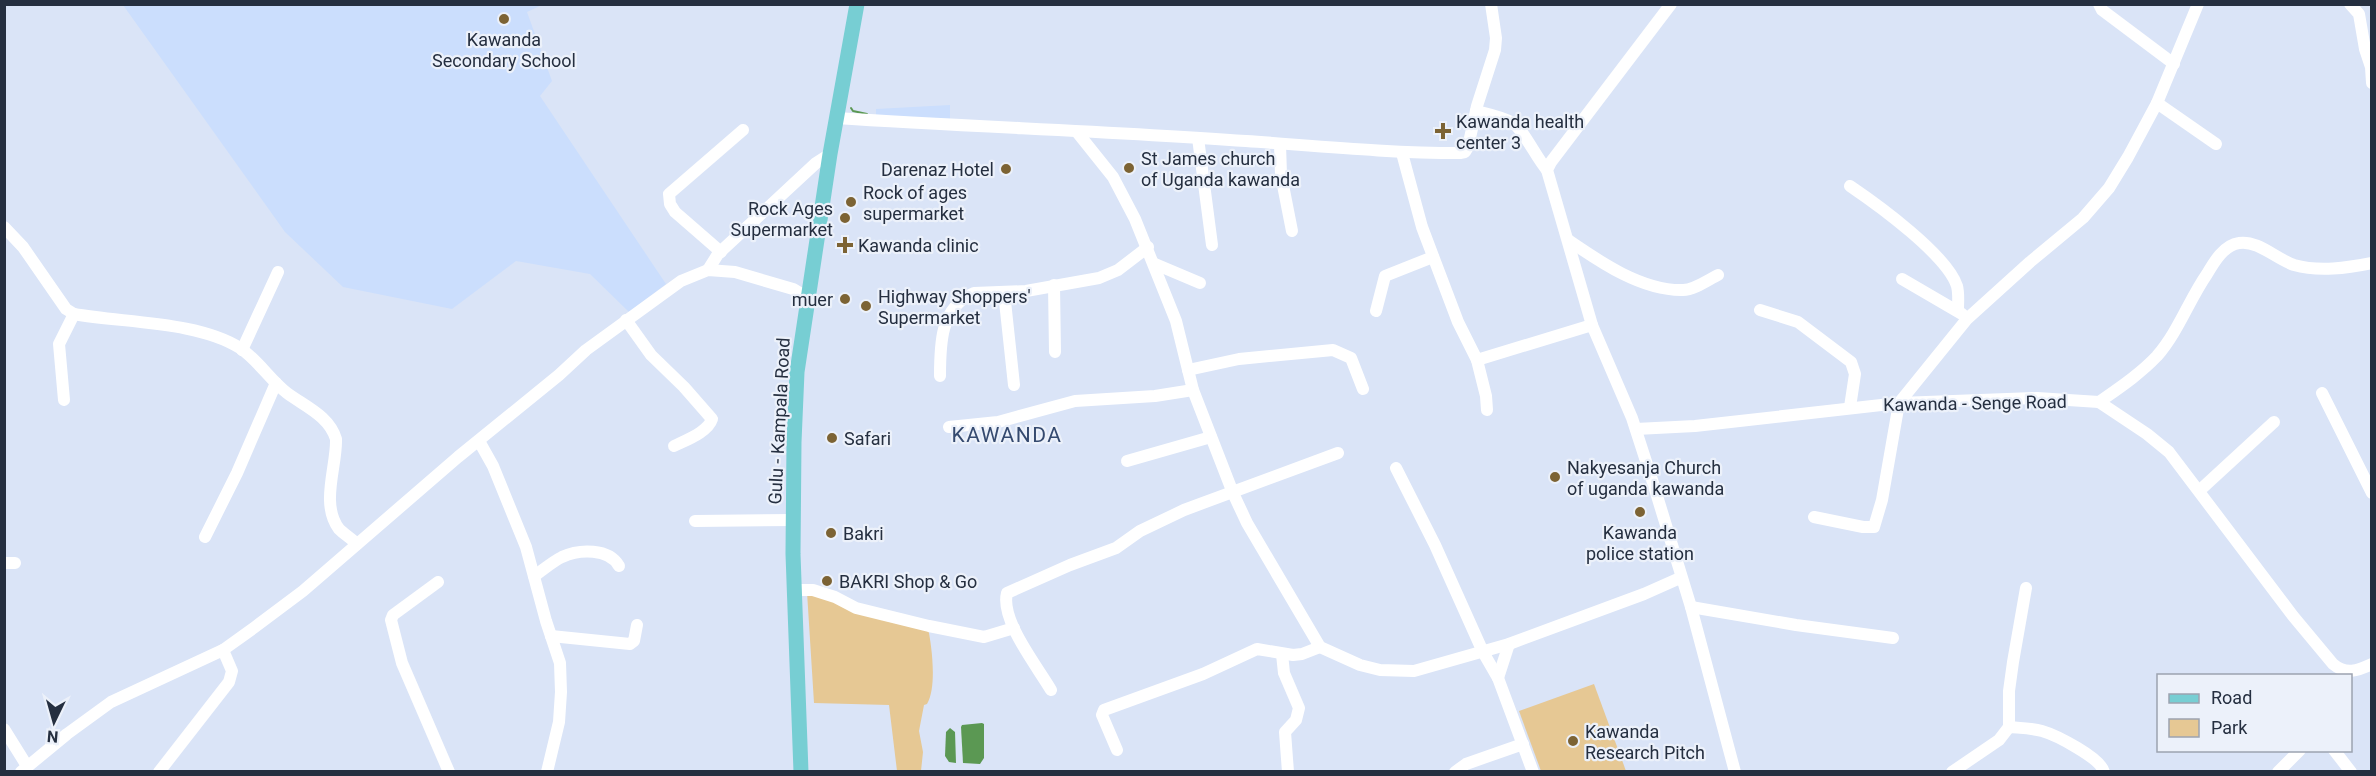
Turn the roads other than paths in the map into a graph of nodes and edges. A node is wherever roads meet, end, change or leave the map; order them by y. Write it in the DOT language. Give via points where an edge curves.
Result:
graph roads {
  1 [pos="857,4"];
  2 [pos="1491,4"];
  3 [pos="1671,4"];
  4 [pos="2099,4"];
  5 [pos="2198,4"];
  6 [pos="2350,4"];
  7 [pos="2174,64"];
  8 [pos="2372,83"];
  9 [pos="2157,103"];
  10 [pos="1476,111"];
  11 [pos="836,118"];
  12 [pos="743,130"];
  13 [pos="1077,132"];
  14 [pos="1198,138"];
  15 [pos="1280,144"];
  16 [pos="2216,144"];
  17 [pos="1402,153"];
  18 [pos="830,154"];
  19 [pos="1547,170"];
  20 [pos="1850,186"];
  21 [pos="4,227"];
  22 [pos="1292,231"];
  23 [pos="1568,240"];
  24 [pos="1212,244"];
  25 [pos="1148,247"];
  26 [pos="721,252"];
  27 [pos="1433,257"];
  28 [pos="2372,263"];
  29 [pos="1155,264"];
  30 [pos="708,270"];
  31 [pos="278,272"];
  32 [pos="1718,275"];
  33 [pos="1902,279"];
  34 [pos="1200,283"];
  35 [pos="1054,285"];
  36 [pos="1004,292"];
  37 [pos="808,298"];
  38 [pos="1958,309"];
  39 [pos="1760,310"];
  40 [pos="1376,311"];
  41 [pos="74,314"];
  42 [pos="1967,319"];
  43 [pos="627,320"];
  44 [pos="1592,325"];
  45 [pos="242,350"];
  46 [pos="1055,352"];
  47 [pos="1477,360"];
  48 [pos="1188,370"];
  49 [pos="940,376"];
  50 [pos="276,383"];
  51 [pos="1014,385"];
  52 [pos="1363,389"];
  53 [pos="1193,390"];
  54 [pos="2322,393"];
  55 [pos="63,400"];
  56 [pos="2099,402"];
  57 [pos="1899,403"];
  58 [pos="1850,407"];
  59 [pos="1487,410"];
  60 [pos="2274,422"];
  61 [pos="949,427"];
  62 [pos="1636,429"];
  63 [pos="1211,437"];
  64 [pos="479,441"];
  65 [pos="674,446"];
  66 [pos="1338,453"];
  67 [pos="1127,461"];
  68 [pos="1396,468"];
  69 [pos="2199,491"];
  70 [pos="1233,493"];
  71 [pos="2372,493"];
  72 [pos="1814,517"];
  73 [pos="793,520"];
  74 [pos="695,521"];
  75 [pos="205,537"];
  76 [pos="357,544"];
  77 [pos="619,566"];
  78 [pos="534,576"];
  79 [pos="1680,578"];
  80 [pos="438,582"];
  81 [pos="2026,588"];
  82 [pos="795,590"];
  83 [pos="1691,607"];
  84 [pos="637,625"];
  85 [pos="1014,628"];
  86 [pos="551,636"];
  87 [pos="1893,638"];
  88 [pos="1509,644"];
  89 [pos="1320,648"];
  90 [pos="223,650"];
  91 [pos="1483,652"];
  92 [pos="1282,654"];
  93 [pos="2372,664"];
  94 [pos="2349,674"];
  95 [pos="2352,674"];
  96 [pos="1498,678"];
  97 [pos="1051,690"];
  98 [pos="2009,727"];
  99 [pos="4,729"];
  100 [pos="1523,744"];
  101 [pos="1117,750"];
  102 [pos="2298,752"];
  103 [pos="2336,752"];
  104 [pos="24,769"];
  105 [pos="159,771"];
  106 [pos="449,771"];
  107 [pos="547,771"];
  108 [pos="801,771"];
  109 [pos="1288,771"];
  110 [pos="1455,771"];
  111 [pos="1533,771"];
  112 [pos="1735,771"];
  113 [pos="1952,771"];
  114 [pos="2104,771"];
  115 [pos="2278,771"];
  116 [pos="2351,771"];
  1 -- 11 [label="main road, Gulu - Kampala Road"];
  2 -- 10 [label="street" via="1496,50"];
  3 -- 19 [label="street"];
  4 -- 7 [label="street"];
  5 -- 7 [label="street"];
  6 -- 8 [label="street" via="2359,14"];
  7 -- 9 [label="street"];
  9 -- 16 [label="street"];
  9 -- 42 [label="street" via="2096,205"];
  10 -- 17 [label="street" via="1465,152"];
  10 -- 19 [label="street" via="1514,123"];
  11 -- 13 [label="street"];
  11 -- 18 [label="main road, Gulu - Kampala Road"];
  12 -- 26 [label="street" via="669,194 675,212"];
  13 -- 14 [label="street"];
  13 -- 25 [label="street" via="1113,177"];
  14 -- 15 [label="street"];
  14 -- 24 [label="street"];
  15 -- 17 [label="street"];
  15 -- 22 [label="street" via="1281,175"];
  17 -- 27 [label="street"];
  18 -- 26 [label="street"];
  18 -- 37 [label="main road, Gulu - Kampala Road"];
  19 -- 23 [label="street"];
  20 -- 38 [label="street" via="1881,207 1940,260 1958,288"];
  21 -- 41 [label="street" via="23,247 66,309"];
  23 -- 32 [label="street" via="1614,271 1651,284 1684,290"];
  23 -- 44 [label="street"];
  25 -- 29 [label="street"];
  25 -- 35 [label="street" via="1109,275"];
  26 -- 30 [label="street"];
  27 -- 40 [label="street" via="1384,276"];
  27 -- 47 [label="street"];
  28 -- 56 [label="street" via="2336,268 2296,266 2258,247 2237,243 2214,262 2157,356"];
  29 -- 34 [label="street"];
  29 -- 48 [label="street" via="1176,321"];
  30 -- 37 [label="street" via="749,275"];
  30 -- 43 [label="street" via="681,281"];
  31 -- 45 [label="street"];
  33 -- 38 [label="street"];
  35 -- 36 [label="street"];
  35 -- 46 [label="street"];
  36 -- 49 [label="street" via="974,293 955,307 942,335"];
  36 -- 51 [label="street"];
  37 -- 73 [label="main road, Gulu - Kampala Road" via="797,372"];
  38 -- 42 [label="street"];
  39 -- 58 [label="street" via="1798,322 1851,362 1855,375"];
  41 -- 45 [label="street" via="216,336"];
  41 -- 55 [label="street" via="59,344"];
  42 -- 57 [label="street"];
  43 -- 64 [label="street"];
  43 -- 65 [label="street" via="651,355 712,419 695,435"];
  44 -- 47 [label="street"];
  44 -- 62 [label="street"];
  45 -- 50 [label="street"];
  47 -- 59 [label="street"];
  48 -- 52 [label="street" via="1239,359 1333,350 1351,358"];
  48 -- 53 [label="street"];
  50 -- 75 [label="street"];
  50 -- 76 [label="street" via="333,429 337,448 330,500 339,528"];
  53 -- 61 [label="street" via="1075,401 998,422"];
  53 -- 63 [label="street"];
  54 -- 71 [label="street"];
  56 -- 57 [label="street, Kawanda - Senge Road" via="2037,398"];
  56 -- 69 [label="street, Kawanda - Senge Road" via="2169,452"];
  57 -- 58 [label="street, Kawanda - Senge Road"];
  57 -- 72 [label="street" via="1874,526"];
  58 -- 62 [label="street, Kawanda - Senge Road" via="1695,426"];
  60 -- 69 [label="street"];
  62 -- 79 [label="street"];
  63 -- 67 [label="street"];
  63 -- 70 [label="street"];
  64 -- 76 [label="street"];
  64 -- 78 [label="street" via="511,509"];
  66 -- 70 [label="street"];
  68 -- 91 [label="street" via="1436,544"];
  69 -- 94 [label="street, Kawanda - Senge Road" via="2293,616 2333,664"];
  70 -- 85 [label="street" via="1184,510 1104,553 1012,589 1005,600"];
  70 -- 89 [label="street"];
  73 -- 74 [label="street"];
  73 -- 82 [label="main road, Gulu - Kampala Road"];
  76 -- 90 [label="street" via="303,591"];
  77 -- 78 [label="street" via="608,554 582,553 563,557"];
  78 -- 86 [label="street"];
  79 -- 83 [label="street"];
  79 -- 88 [label="street"];
  80 -- 106 [label="street" via="391,620 402,663"];
  81 -- 98 [label="street" via="2009,691"];
  82 -- 85 [label="street" via="813,590 856,608 984,637"];
  82 -- 108 [label="main road, Gulu - Kampala Road"];
  83 -- 87 [label="street"];
  83 -- 112 [label="street"];
  84 -- 86 [label="street" via="630,644"];
  85 -- 97 [label="street"];
  86 -- 107 [label="street" via="560,663 561,692"];
  88 -- 91 [label="street"];
  88 -- 96 [label="street"];
  89 -- 91 [label="street" via="1360,665 1399,672"];
  89 -- 92 [label="street" via="1302,654"];
  90 -- 104 [label="street" via="111,702"];
  90 -- 105 [label="street" via="232,671 229,682"];
  91 -- 96 [label="street"];
  92 -- 101 [label="street" via="1257,649 1185,681 1104,710 1102,715"];
  92 -- 109 [label="street" via="1284,673 1299,708 1296,720 1285,732"];
  93 -- 95 [label="street, Kawanda - Senge Road"];
  96 -- 100 [label="street"];
  98 -- 113 [label="street" via="1999,740"];
  98 -- 114 [label="street" via="2043,731 2059,738 2103,765"];
  99 -- 104 [label="street"];
  100 -- 110 [label="street"];
  100 -- 111 [label="street"];
  102 -- 115 [label="street"];
  103 -- 116 [label="street"];
}
